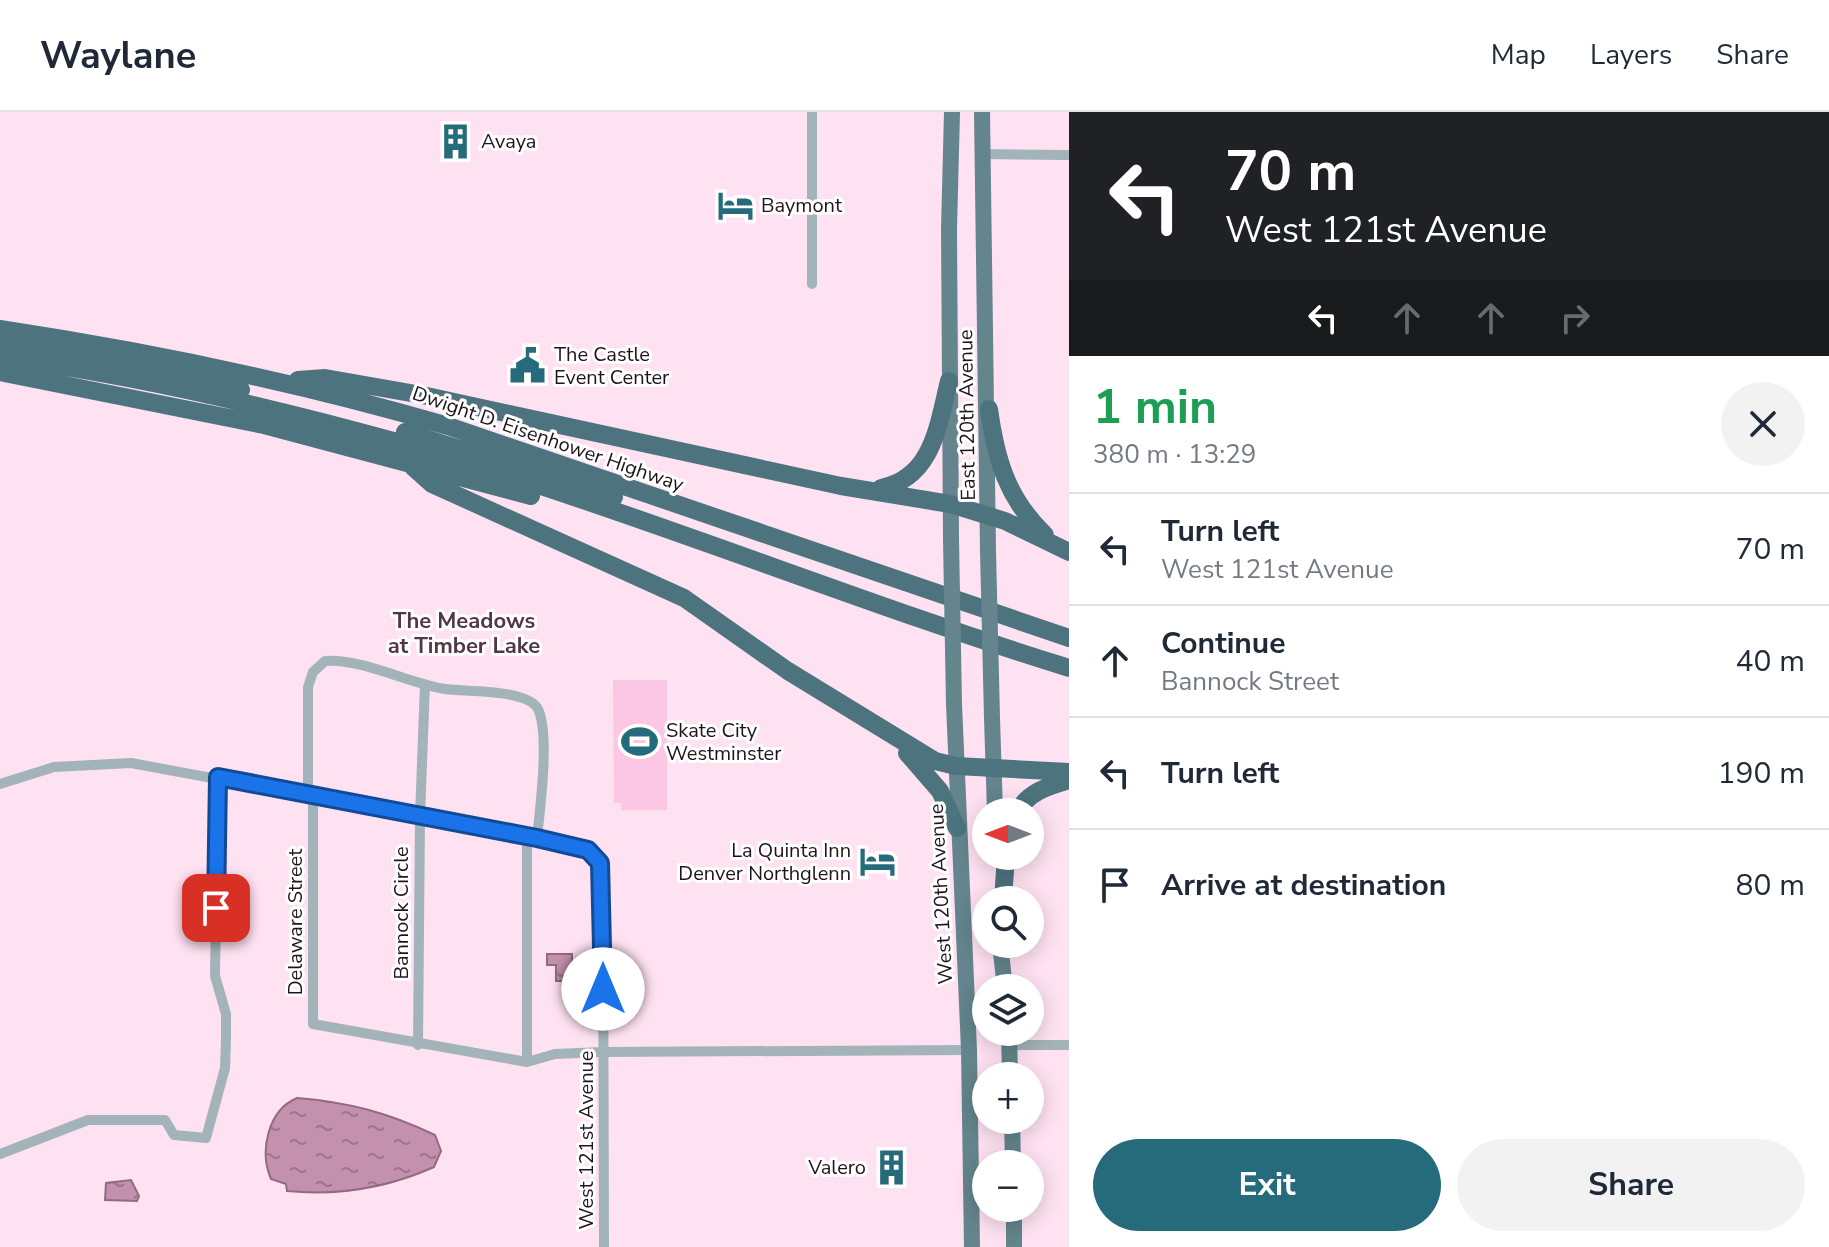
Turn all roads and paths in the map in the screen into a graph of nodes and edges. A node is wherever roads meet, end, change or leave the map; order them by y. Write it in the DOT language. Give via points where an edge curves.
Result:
graph roads {
  1 [pos="812,112"];
  2 [pos="952,112"];
  3 [pos="982,112"];
  4 [pos="981,154"];
  5 [pos="1069,155"];
  6 [pos="812,284"];
  7 [pos="0,329"];
  8 [pos="0,344"];
  9 [pos="0,357"];
  10 [pos="0,372"];
  11 [pos="949,381"];
  12 [pos="286,382"];
  13 [pos="989,409"];
  14 [pos="408,462"];
  15 [pos="872,490"];
  16 [pos="950,504"];
  17 [pos="988,515"];
  18 [pos="951,539"];
  19 [pos="1062,548"];
  20 [pos="1069,638"];
  21 [pos="1069,645"];
  22 [pos="1069,668"];
  23 [pos="1069,679"];
  24 [pos="425,685"];
  25 [pos="888,735"];
  26 [pos="956,766"];
  27 [pos="993,768"];
  28 [pos="1069,772"];
  29 [pos="218,777"];
  30 [pos="1069,780"];
  31 [pos="0,784"];
  32 [pos="311,794"];
  33 [pos="994,798"];
  34 [pos="1028,798"];
  35 [pos="420,816"];
  36 [pos="957,828"];
  37 [pos="532,837"];
  38 [pos="1044,1042"];
  39 [pos="418,1045"];
  40 [pos="1069,1045"];
  41 [pos="969,1050"];
  42 [pos="603,1052"];
  43 [pos="527,1062"];
  44 [pos="0,1154"];
  45 [pos="1014,1222"];
  46 [pos="604,1247"];
  47 [pos="972,1247"];
  48 [pos="1014,1247"];
  1 -- 6 [label="street"];
  2 -- 11 [label="main road, East 120th Avenue"];
  3 -- 4 [label="main road, East 120th Avenue"];
  4 -- 5 [label="street"];
  4 -- 13 [label="main road, East 120th Avenue"];
  7 -- 12 [label="highway, Dwight D. Eisenhower Highway"];
  8 -- 21 [label="highway" via="157,370 404,432"];
  9 -- 22 [label="highway" via="236,401 398,442"];
  10 -- 14 [label="highway" via="264,425"];
  11 -- 15 [label="highway" via="924,463 897,485"];
  11 -- 16 [label="main road, East 120th Avenue"];
  12 -- 15 [label="highway" via="339,380"];
  12 -- 20 [label="highway, Dwight D. Eisenhower Highway" via="448,426"];
  13 -- 17 [label="main road, East 120th Avenue"];
  13 -- 19 [label="highway" via="1006,485 1025,514"];
  14 -- 23 [label="highway" via="564,504"];
  14 -- 25 [label="highway" via="432,484 684,598"];
  15 -- 16 [label="highway"];
  16 -- 17 [label="highway"];
  16 -- 18 [label="main road, East 120th Avenue"];
  17 -- 19 [label="highway"];
  17 -- 27 [label="main road, East 120th Avenue, bridge"];
  18 -- 26 [label="main road, West 120th Avenue, bridge"];
  24 -- 32 [label="street" via="343,662 325,661 316,667 308,687"];
  24 -- 35 [label="street, Bannock Circle"];
  24 -- 37 [label="street" via="525,697 534,703 542,735"];
  25 -- 26 [label="highway" via="935,761"];
  25 -- 36 [label="highway" via="930,776"];
  26 -- 27 [label="highway"];
  26 -- 36 [label="main road, West 120th Avenue"];
  27 -- 28 [label="highway"];
  27 -- 33 [label="main road"];
  29 -- 31 [label="street, West 121st Avenue" via="131,763 88,763"];
  29 -- 32 [label="street, West 121st Avenue"];
  29 -- 44 [label="street" via="215,976 226,1014 226,1039 225,1068 206,1138 174,1135 165,1120 88,1120"];
  30 -- 34 [label="highway"];
  32 -- 35 [label="street, West 121st Avenue"];
  32 -- 39 [label="street, Delaware Street" via="313,1024"];
  35 -- 37 [label="street, West 121st Avenue"];
  35 -- 39 [label="street, Bannock Circle"];
  36 -- 41 [label="main road, West 120th Avenue"];
  37 -- 42 [label="street, West 121st Avenue" via="588,850 600,863"];
  37 -- 43 [label="street"];
  38 -- 40 [label="street"];
  39 -- 43 [label="street, Delaware Street"];
  41 -- 42 [label="street, Delaware Street"];
  41 -- 47 [label="main road, West 120th Avenue"];
  42 -- 43 [label="street, Delaware Street" via="555,1054"];
  42 -- 46 [label="street, West 121st Avenue"];
  45 -- 48 [label="main road"];
}
